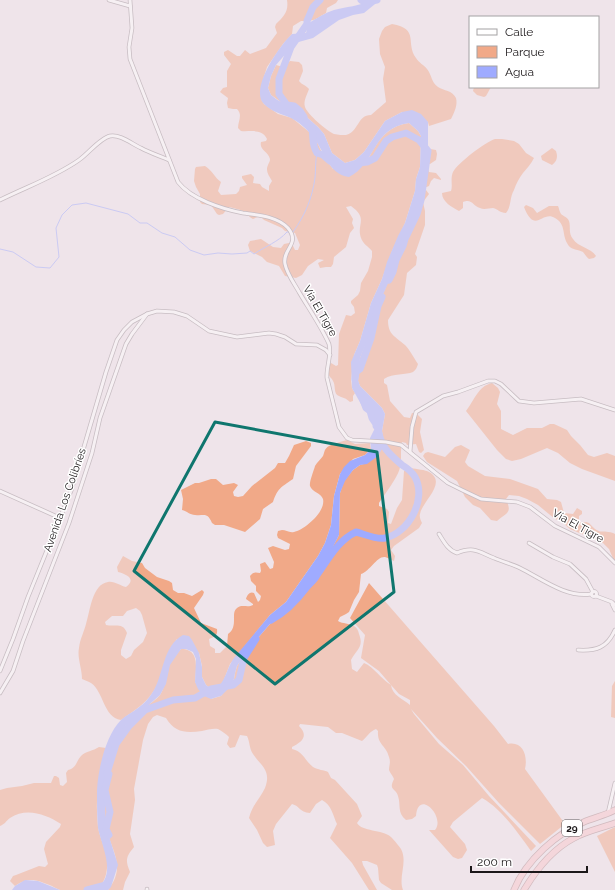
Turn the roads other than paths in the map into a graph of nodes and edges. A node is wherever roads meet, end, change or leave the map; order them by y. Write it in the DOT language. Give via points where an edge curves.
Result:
graph roads {
  1 [pos="109,0"];
  2 [pos="130,0"];
  3 [pos="130,6"];
  4 [pos="169,160"];
  5 [pos="0,200"];
  6 [pos="147,314"];
  7 [pos="330,355"];
  8 [pos="615,410"];
  9 [pos="410,452"];
  10 [pos="0,491"];
  11 [pos="60,518"];
  12 [pos="439,534"];
  13 [pos="529,543"];
  14 [pos="615,562"];
  15 [pos="592,593"];
  16 [pos="612,602"];
  17 [pos="615,605"];
  18 [pos="615,610"];
  19 [pos="615,630"];
  20 [pos="578,650"];
  21 [pos="0,671"];
  22 [pos="0,693"];
  23 [pos="615,783"];
  24 [pos="613,792"];
  25 [pos="615,798"];
  26 [pos="615,810"];
  27 [pos="607,814"];
  28 [pos="615,823"];
  29 [pos="536,857"];
  30 [pos="514,890"];
  31 [pos="521,890"];
  32 [pos="524,890"];
  1 -- 3 [label="street"];
  2 -- 3 [label="street, Vía El Tigre"];
  3 -- 4 [label="street, Vía El Tigre" via="130,59"];
  4 -- 5 [label="street" via="123,139 110,136 104,138 64,171"];
  4 -- 7 [label="street, Vía El Tigre" via="178,182 191,194 226,208 260,215 282,223 288,229 293,241 285,257 285,265 291,280 329,344"];
  6 -- 7 [label="street, Avenida Los Colibríes" via="157,311 174,312 187,316 209,331 229,336 276,334 296,344 317,345"];
  6 -- 11 [label="street, Avenida Los Colibríes" via="132,322 118,340 71,491"];
  6 -- 22 [label="street, Avenida Los Colibríes" via="126,344 100,418 92,453 69,523 13,671"];
  7 -- 9 [label="street, Vía El Tigre" via="327,378 339,426 344,435 352,440 401,445"];
  8 -- 9 [label="street" via="581,399 534,403 518,401 501,384 488,381 442,396 416,412"];
  9 -- 14 [label="street, Vía El Tigre" via="448,483 481,499 517,502 530,507 555,526 599,547"];
  10 -- 11 [label="street"];
  11 -- 21 [label="street, Avenida Los Colibríes"];
  12 -- 15 [label="street" via="447,547 457,554 474,549 573,594"];
  13 -- 15 [label="street" via="553,558 570,564 586,579"];
  15 -- 16 [label="street" via="593,596"];
  16 -- 17 [label="street"];
  16 -- 18 [label="street"];
  19 -- 20 [label="street" via="612,638 603,647 591,651"];
  23 -- 24 [label="street"];
  24 -- 25 [label="street"];
  24 -- 27 [label="street"];
  26 -- 27 [label="highway, 29"];
  27 -- 29 [label="highway, 29" via="570,829"];
  28 -- 32 [label="highway, 29" via="574,838 562,846 542,865"];
  29 -- 30 [label="highway, 29"];
  29 -- 31 [label="highway" via="540,860 539,863"];
}
